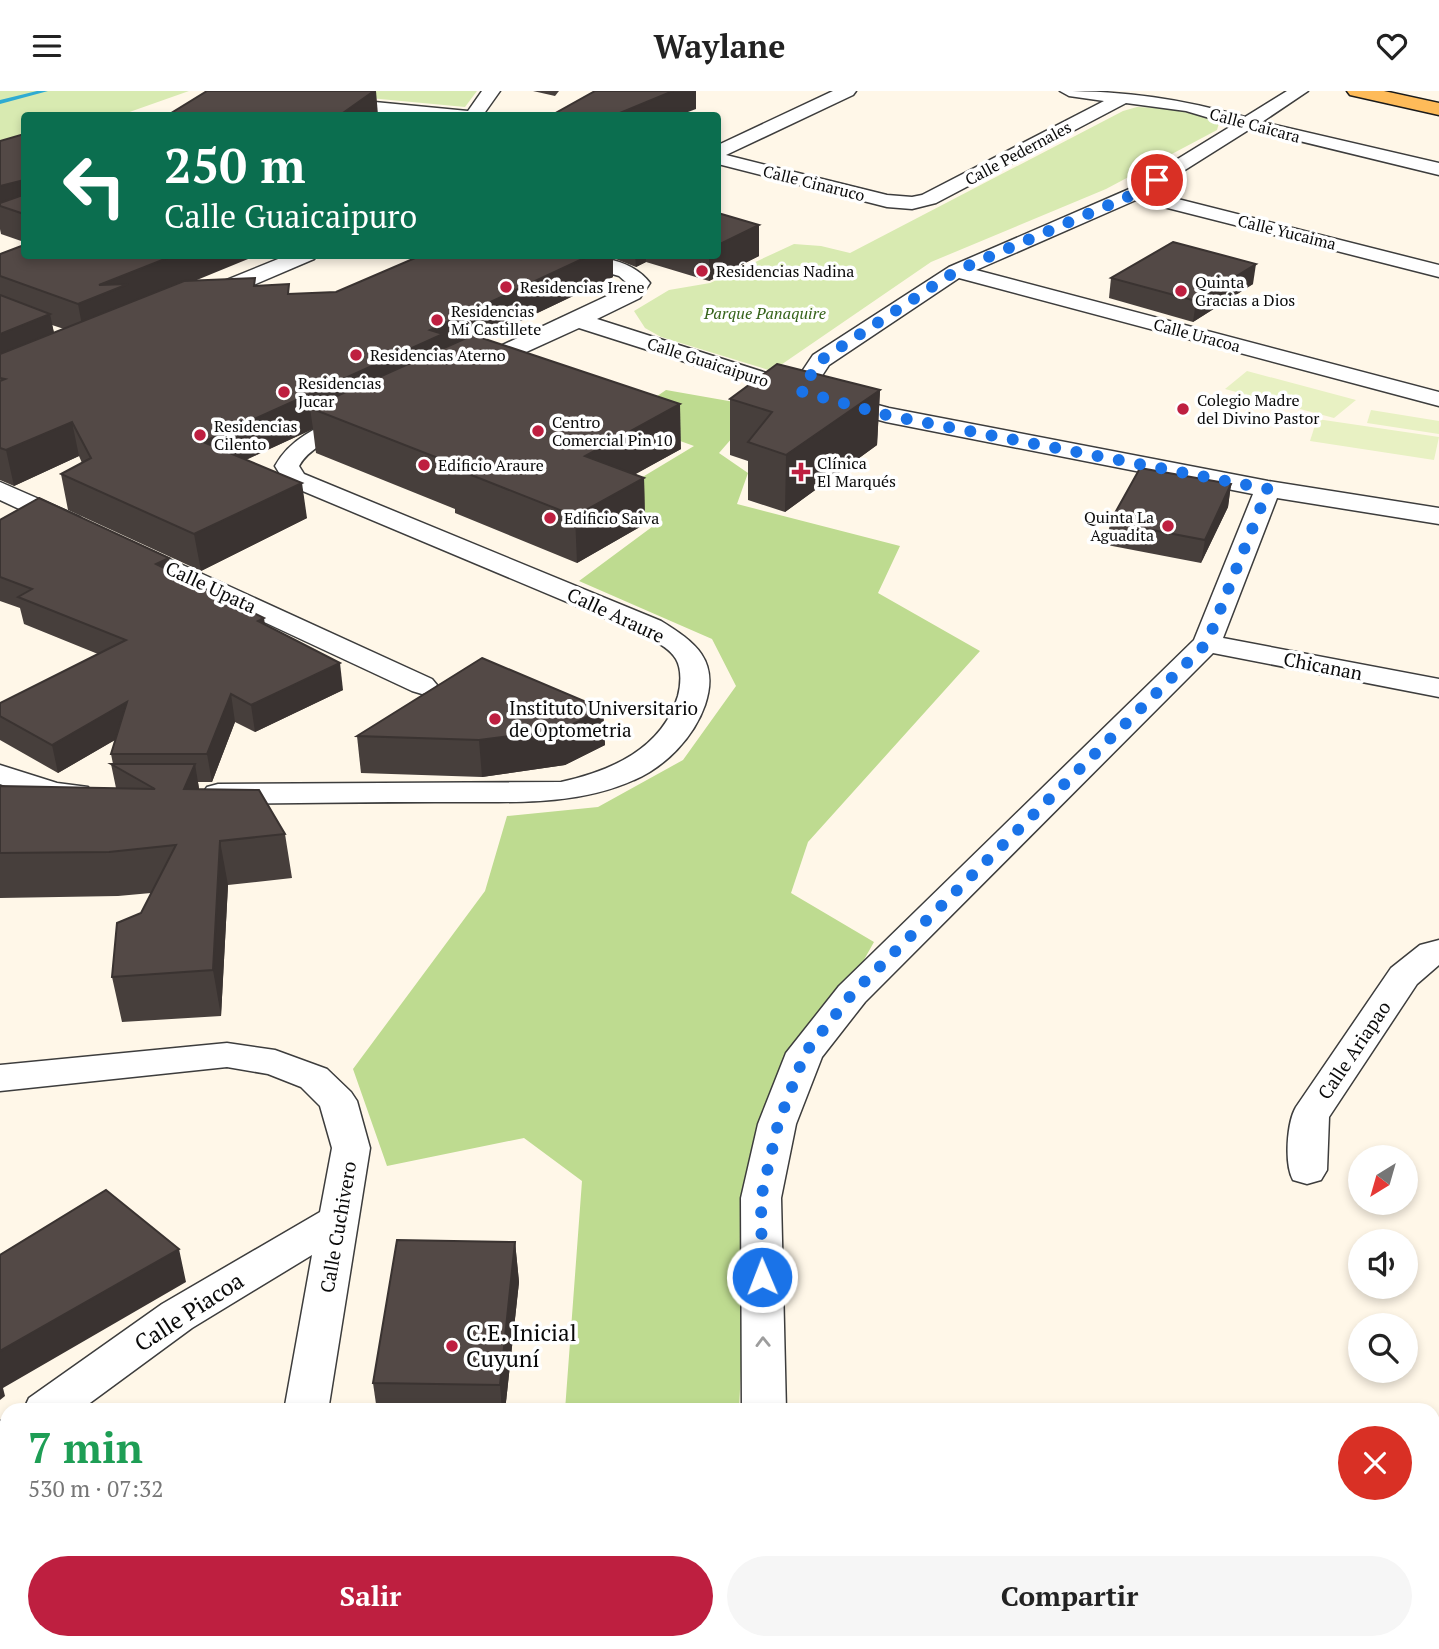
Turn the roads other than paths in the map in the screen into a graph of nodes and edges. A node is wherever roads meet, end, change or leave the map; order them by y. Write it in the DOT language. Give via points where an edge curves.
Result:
graph roads {
  1 [pos="491,91"];
  2 [pos="846,91"];
  3 [pos="1069,91"];
  4 [pos="1299,91"];
  5 [pos="1357,91"];
  6 [pos="1412,91"];
  7 [pos="1439,97"];
  8 [pos="1123,98"];
  9 [pos="312,101"];
  10 [pos="1439,109"];
  11 [pos="431,112"];
  12 [pos="476,112"];
  13 [pos="1249,123"];
  14 [pos="721,150"];
  15 [pos="1439,169"];
  16 [pos="1134,194"];
  17 [pos="912,203"];
  18 [pos="297,259"];
  19 [pos="582,259"];
  20 [pos="956,271"];
  21 [pos="1439,271"];
  22 [pos="196,301"];
  23 [pos="578,320"];
  24 [pos="444,381"];
  25 [pos="800,391"];
  26 [pos="1439,398"];
  27 [pos="383,409"];
  28 [pos="1268,489"];
  29 [pos="0,490"];
  30 [pos="1439,516"];
  31 [pos="1207,643"];
  32 [pos="422,685"];
  33 [pos="1439,688"];
  34 [pos="0,774"];
  35 [pos="105,795"];
  36 [pos="188,795"];
  37 [pos="1439,951"];
  38 [pos="0,1078"];
  39 [pos="1307,1170"];
  40 [pos="339,1220"];
  41 [pos="56,1403"];
  42 [pos="307,1403"];
  43 [pos="764,1403"];
  1 -- 12 [label="street"];
  2 -- 14 [label="street"];
  3 -- 8 [label="street, Calle Caicara"];
  4 -- 13 [label="street"];
  5 -- 10 [label="main road"];
  6 -- 7 [label="main road"];
  8 -- 13 [label="street, Calle Caicara" via="1187,106"];
  8 -- 17 [label="street, Calle Pedernales" via="929,199"];
  9 -- 11 [label="street"];
  13 -- 15 [label="street, Calle Caicara"];
  13 -- 16 [label="street"];
  14 -- 17 [label="street, Calle Cinaruco" via="887,201"];
  16 -- 20 [label="street"];
  16 -- 21 [label="street, Calle Yucaima"];
  18 -- 22 [label="street"];
  19 -- 23 [label="street" via="626,272 639,283 632,293"];
  20 -- 25 [label="street" via="821,360"];
  20 -- 26 [label="street, Calle Uracoa"];
  23 -- 24 [label="street"];
  23 -- 25 [label="street, Calle Guaicaipuro"];
  25 -- 28 [label="street, Calle Guaicaipuro" via="886,415"];
  27 -- 36 [label="street, Calle Araure" via="292,454 287,466 295,479 651,627 677,643 692,661 694,685 680,726 636,767 603,782 561,791"];
  28 -- 30 [label="street, Calle Guaicaipuro"];
  28 -- 31 [label="street"];
  29 -- 32 [label="street, Calle Upata"];
  31 -- 33 [label="street, Chicanan"];
  43 -- 31 [label="street, one-way" via="761,1198 778,1124 805,1053 852,994"];
  34 -- 35 [label="street" via="53,792"];
  37 -- 39 [label="street, Calle Ariapao" via="1404,975 1310,1116"];
  38 -- 40 [label="street, Calle Cuchivero" via="227,1055 275,1063 314,1078 338,1101 351,1148"];
  40 -- 41 [label="street, Calle Piacoa" via="177,1316"];
  40 -- 42 [label="street, Calle Cuchivero"];
}
